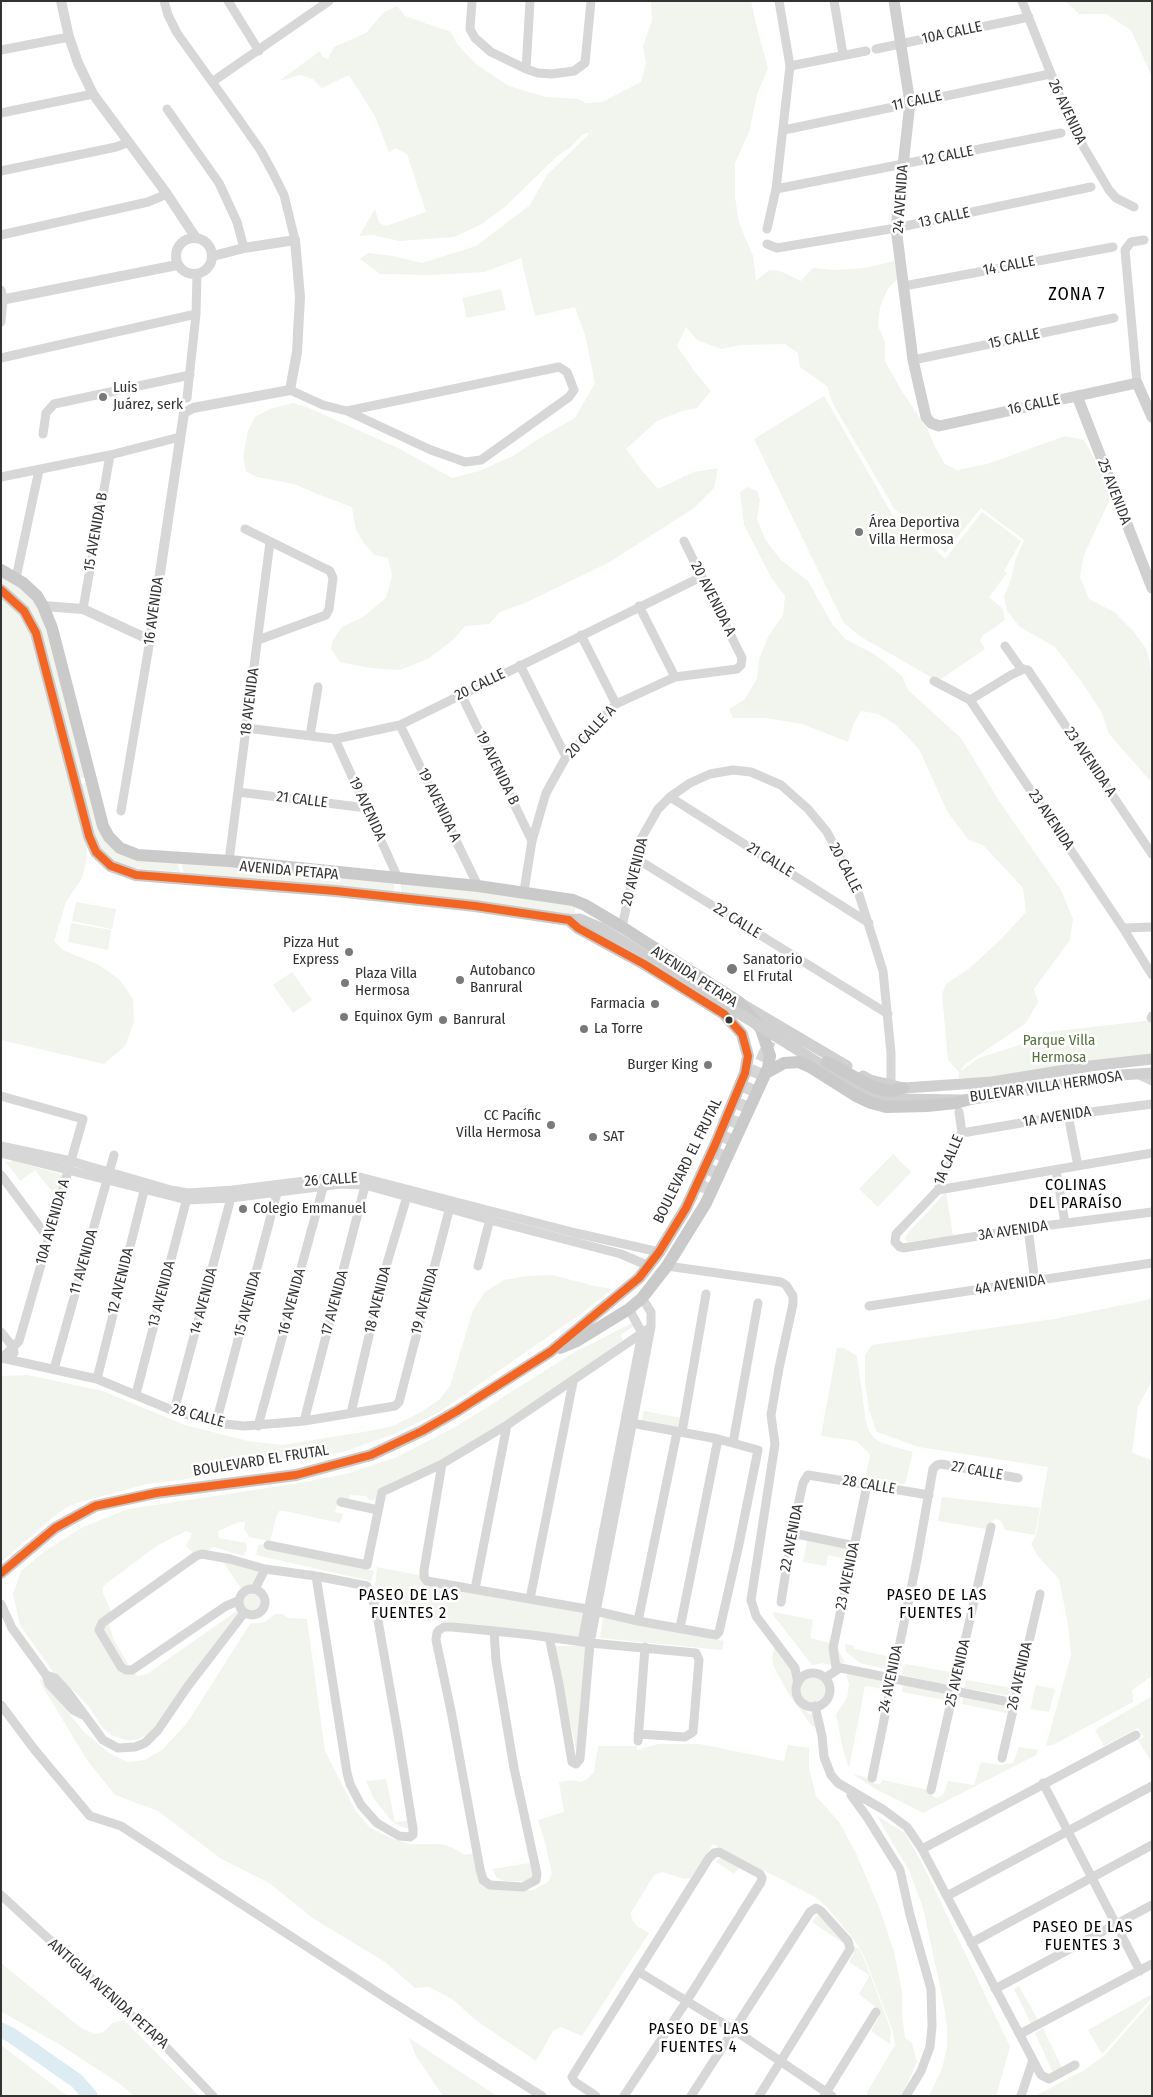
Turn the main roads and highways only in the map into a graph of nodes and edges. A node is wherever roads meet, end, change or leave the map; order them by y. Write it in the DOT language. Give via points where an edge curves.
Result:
graph roads {
  1 [pos="894,1"];
  2 [pos="1077,396"];
  3 [pos="1152,417"];
  4 [pos="932,423"];
  5 [pos="1147,567"];
  6 [pos="1,570"];
  7 [pos="1152,588"];
  8 [pos="1,590"];
  9 [pos="91,778"];
  10 [pos="75,783"];
  11 [pos="398,878"];
  12 [pos="397,898"];
  13 [pos="569,920"];
  14 [pos="739,1002"];
  15 [pos="750,1014"];
  16 [pos="737,1026"];
  17 [pos="748,1056"];
  18 [pos="770,1056"];
  19 [pos="1152,1059"];
  20 [pos="828,1062"];
  21 [pos="766,1073"];
  22 [pos="1152,1073"];
  23 [pos="897,1087"];
  24 [pos="964,1099"];
  25 [pos="702,1193"];
  26 [pos="678,1223"];
  27 [pos="639,1278"];
  28 [pos="630,1309"];
  29 [pos="550,1352"];
  30 [pos="1,1573"];
  1 -- 4 [label="main road, 24 AVENIDA" via="910,103 896,228 913,360 924,414"];
  2 -- 3 [label="main road, 16 CALLE" via="1137,383"];
  2 -- 4 [label="main road, 16 CALLE" via="939,426"];
  2 -- 5 [label="main road, 25 AVENIDA"];
  5 -- 7 [label="main road, 25 AVENIDA"];
  6 -- 9 [label="main road, AVENIDA PETAPA" via="30,589 43,606 52,628"];
  8 -- 10 [label="main road, AVENIDA PETAPA" via="24,611 36,633"];
  9 -- 10 [label="main road"];
  9 -- 11 [label="main road, AVENIDA PETAPA" via="106,832 120,848 138,855"];
  10 -- 12 [label="main road, AVENIDA PETAPA" via="88,836 96,852 123,872"];
  11 -- 12 [label="main road"];
  11 -- 14 [label="main road, AVENIDA PETAPA" via="524,891 573,900 622,927"];
  12 -- 13 [label="main road, AVENIDA PETAPA"];
  13 -- 16 [label="main road, AVENIDA PETAPA" via="724,1014"];
  13 -- 24 [label="main road, BULEVAR VILLA HERMOSA, bridge" via="580,919 600,928 868,1094 893,1099"];
  14 -- 15 [label="main road"];
  14 -- 23 [label="main road, BULEVAR VILLA HERMOSA" via="870,1080"];
  15 -- 16 [label="main road" via="746,1023"];
  15 -- 18 [label="main road" via="763,1034"];
  16 -- 17 [label="main road" via="745,1040"];
  17 -- 18 [label="main road" via="760,1048 767,1050"];
  17 -- 26 [label="main road, BOULEVARD EL FRUTAL" via="745,1073 729,1113"];
  18 -- 21 [label="main road, BOULEVARD EL FRUTAL"];
  19 -- 23 [label="main road, BULEVAR VILLA HERMOSA" via="992,1082"];
  20 -- 23 [label="main road" via="875,1088 892,1090"];
  21 -- 24 [label="main road" via="784,1063 798,1062 856,1096 886,1107 927,1106"];
  21 -- 28 [label="main road, BOULEVARD EL FRUTAL" via="706,1203 667,1266"];
  22 -- 24 [label="main road, BULEVAR VILLA HERMOSA"];
  25 -- 26 [label="main road"];
  26 -- 27 [label="main road, BOULEVARD EL FRUTAL"];
  27 -- 28 [label="main road" via="640,1284 628,1300"];
  27 -- 29 [label="main road, BOULEVARD EL FRUTAL"];
  28 -- 29 [label="main road, BOULEVARD EL FRUTAL" via="577,1341"];
  29 -- 30 [label="main road, BOULEVARD EL FRUTAL" via="458,1411 372,1455 296,1475 103,1503 55,1528"];
}
